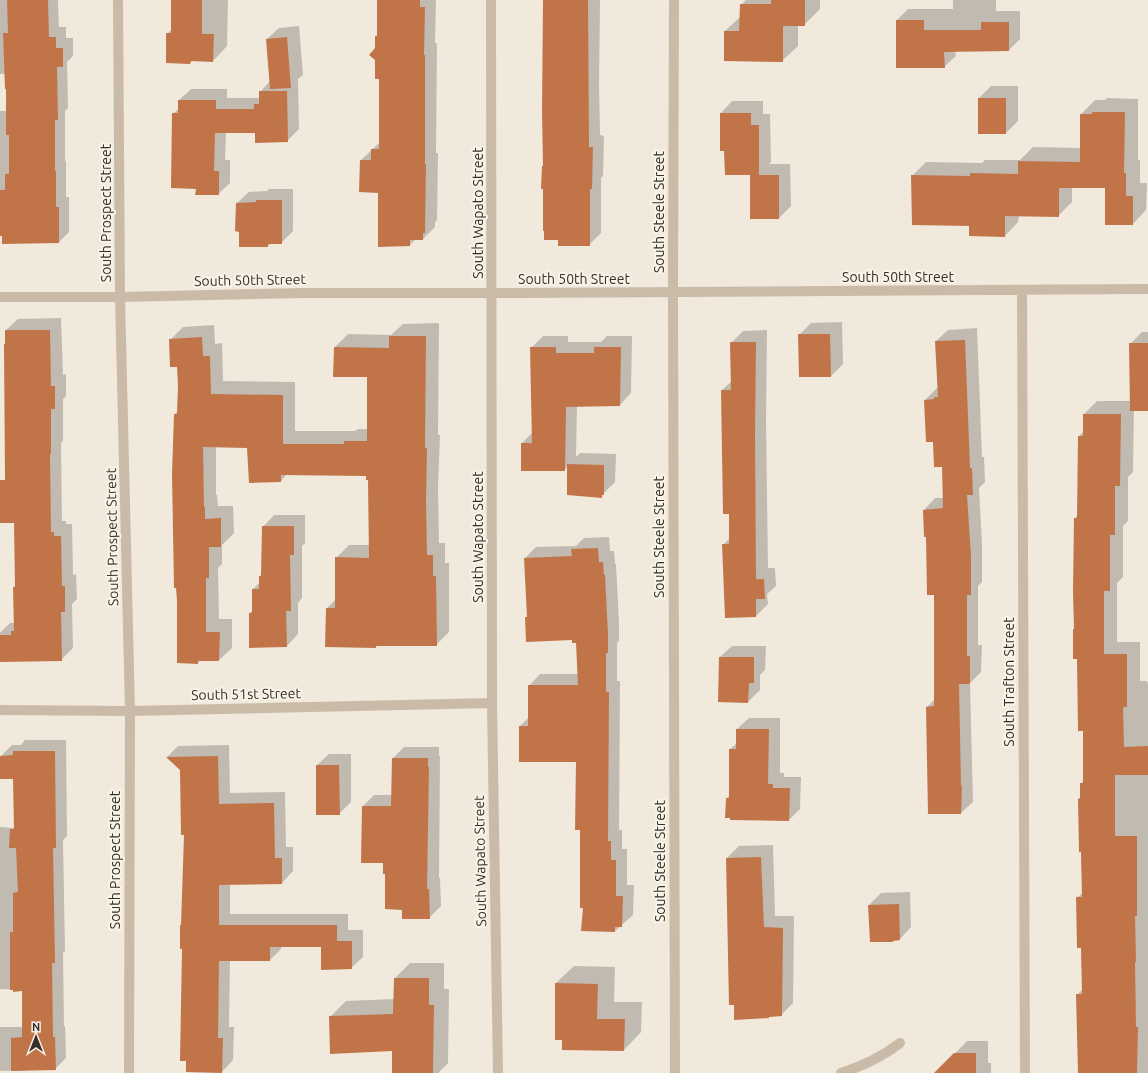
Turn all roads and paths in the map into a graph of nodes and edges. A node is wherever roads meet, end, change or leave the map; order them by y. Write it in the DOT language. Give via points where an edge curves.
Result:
graph roads {
  1 [pos="118,0"];
  2 [pos="491,0"];
  3 [pos="674,0"];
  4 [pos="1148,289"];
  5 [pos="1022,291"];
  6 [pos="672,293"];
  7 [pos="492,294"];
  8 [pos="0,296"];
  9 [pos="120,297"];
  10 [pos="492,703"];
  11 [pos="0,710"];
  12 [pos="130,711"];
  13 [pos="900,1043"];
  14 [pos="129,1073"];
  15 [pos="498,1073"];
  16 [pos="675,1073"];
  17 [pos="841,1073"];
  18 [pos="1025,1073"];
  1 -- 9 [label="street, South Prospect Street"];
  2 -- 7 [label="street, South Wapato Street"];
  3 -- 6 [label="street, South Steele Street"];
  4 -- 5 [label="street, South 50th Street"];
  5 -- 6 [label="street, South 50th Street"];
  5 -- 18 [label="street, South Trafton Street"];
  6 -- 7 [label="street, South 50th Street"];
  6 -- 16 [label="street, South Steele Street"];
  7 -- 9 [label="street, South 50th Street" via="305,293"];
  7 -- 10 [label="street, South Wapato Street"];
  8 -- 9 [label="street, South 50th Street"];
  9 -- 12 [label="street, South Prospect Street"];
  10 -- 12 [label="street, South 51st Street"];
  10 -- 15 [label="street, South Wapato Street"];
  11 -- 12 [label="street, South 51st Street"];
  12 -- 14 [label="street, South Prospect Street"];
  13 -- 17 [label="street" via="885,1054"];
}
